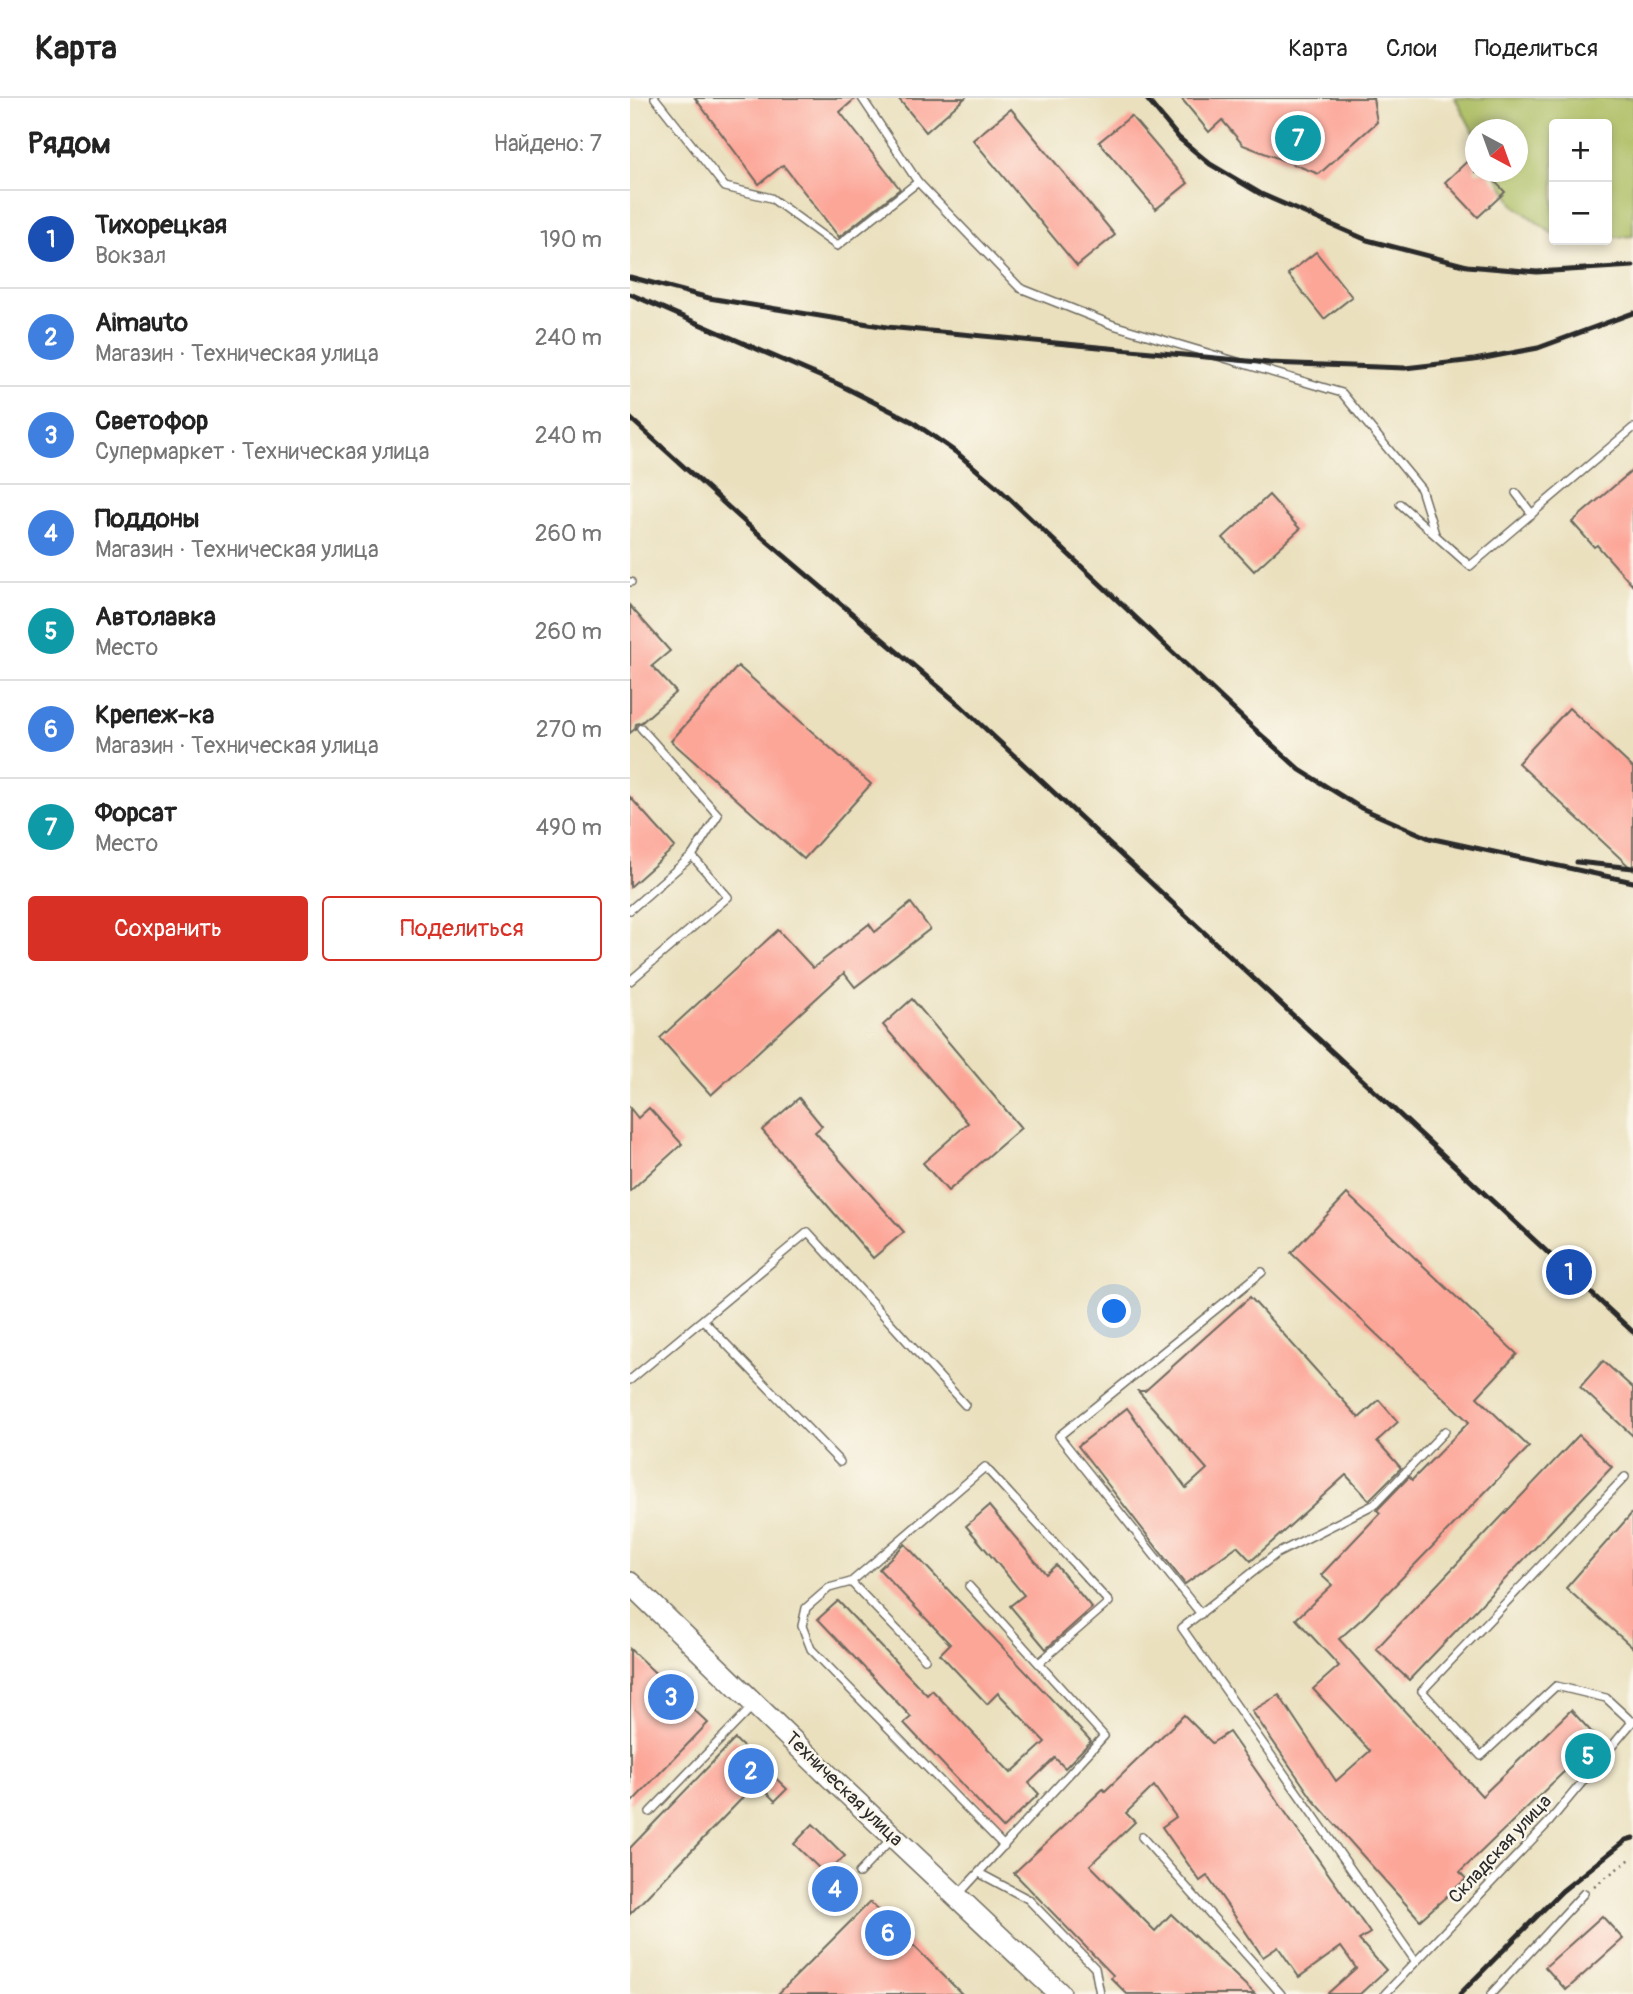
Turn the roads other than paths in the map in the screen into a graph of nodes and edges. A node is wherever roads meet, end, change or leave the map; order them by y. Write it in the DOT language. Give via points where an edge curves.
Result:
graph roads {
  1 [pos="656,98"];
  2 [pos="862,98"];
  3 [pos="918,182"];
  4 [pos="1633,428"];
  5 [pos="1516,493"];
  6 [pos="1400,504"];
  7 [pos="1532,514"];
  8 [pos="1434,534"];
  9 [pos="641,728"];
  10 [pos="692,856"];
  11 [pos="630,910"];
  12 [pos="630,981"];
  13 [pos="1262,1272"];
  14 [pos="703,1321"];
  15 [pos="630,1380"];
  16 [pos="965,1405"];
  17 [pos="1445,1431"];
  18 [pos="840,1462"];
  19 [pos="1625,1477"];
  20 [pos="851,1582"];
  21 [pos="630,1583"];
  22 [pos="970,1586"];
  23 [pos="1201,1614"];
  24 [pos="925,1659"];
  25 [pos="1039,1663"];
  26 [pos="755,1704"];
  27 [pos="1632,1721"];
  28 [pos="650,1812"];
  29 [pos="893,1837"];
  30 [pos="1142,1837"];
  31 [pos="1004,1846"];
  32 [pos="859,1873"];
  33 [pos="979,1874"];
  34 [pos="1584,1894"];
  35 [pos="957,1897"];
  36 [pos="1416,1962"];
  37 [pos="1060,1994"];
  38 [pos="1100,1994"];
  39 [pos="1281,1994"];
  40 [pos="1385,1994"];
  41 [pos="1491,1994"];
  1 -- 3 [label="lane" via="725,187 771,198 837,246"];
  2 -- 3 [label="lane"];
  3 -- 8 [label="lane" via="1020,288 1113,325 1342,393 1421,489"];
  4 -- 7 [label="lane"];
  5 -- 7 [label="lane"];
  6 -- 8 [label="lane"];
  7 -- 8 [label="lane" via="1470,566"];
  9 -- 10 [label="lane" via="718,815"];
  10 -- 11 [label="lane"];
  10 -- 12 [label="lane" via="728,897"];
  13 -- 23 [label="lane" via="1059,1436"];
  14 -- 15 [label="lane"];
  14 -- 16 [label="lane" via="808,1232"];
  14 -- 18 [label="lane"];
  17 -- 23 [label="lane" via="1375,1504 1276,1554"];
  19 -- 27 [label="lane" via="1422,1691 1481,1756 1556,1686 1606,1698"];
  20 -- 24 [label="lane"];
  20 -- 25 [label="lane" via="985,1467 1109,1602"];
  20 -- 31 [label="lane" via="829,1588 806,1608 802,1626 811,1649"];
  21 -- 26 [label="main road, Техническая улица"];
  22 -- 25 [label="lane"];
  23 -- 36 [label="lane" via="1182,1628"];
  25 -- 31 [label="lane" via="1104,1736"];
  26 -- 28 [label="lane"];
  26 -- 29 [label="main road, Техническая улица"];
  27 -- 36 [label="lane, Складская улица" via="1549,1822"];
  29 -- 32 [label="lane"];
  29 -- 35 [label="main road, Техническая улица"];
  30 -- 39 [label="lane"];
  31 -- 33 [label="lane"];
  33 -- 35 [label="lane"];
  33 -- 38 [label="lane" via="1028,1899 1095,1968"];
  34 -- 41 [label="lane"];
  35 -- 37 [label="main road, Техническая улица"];
  36 -- 40 [label="lane, Складская улица"];
}
